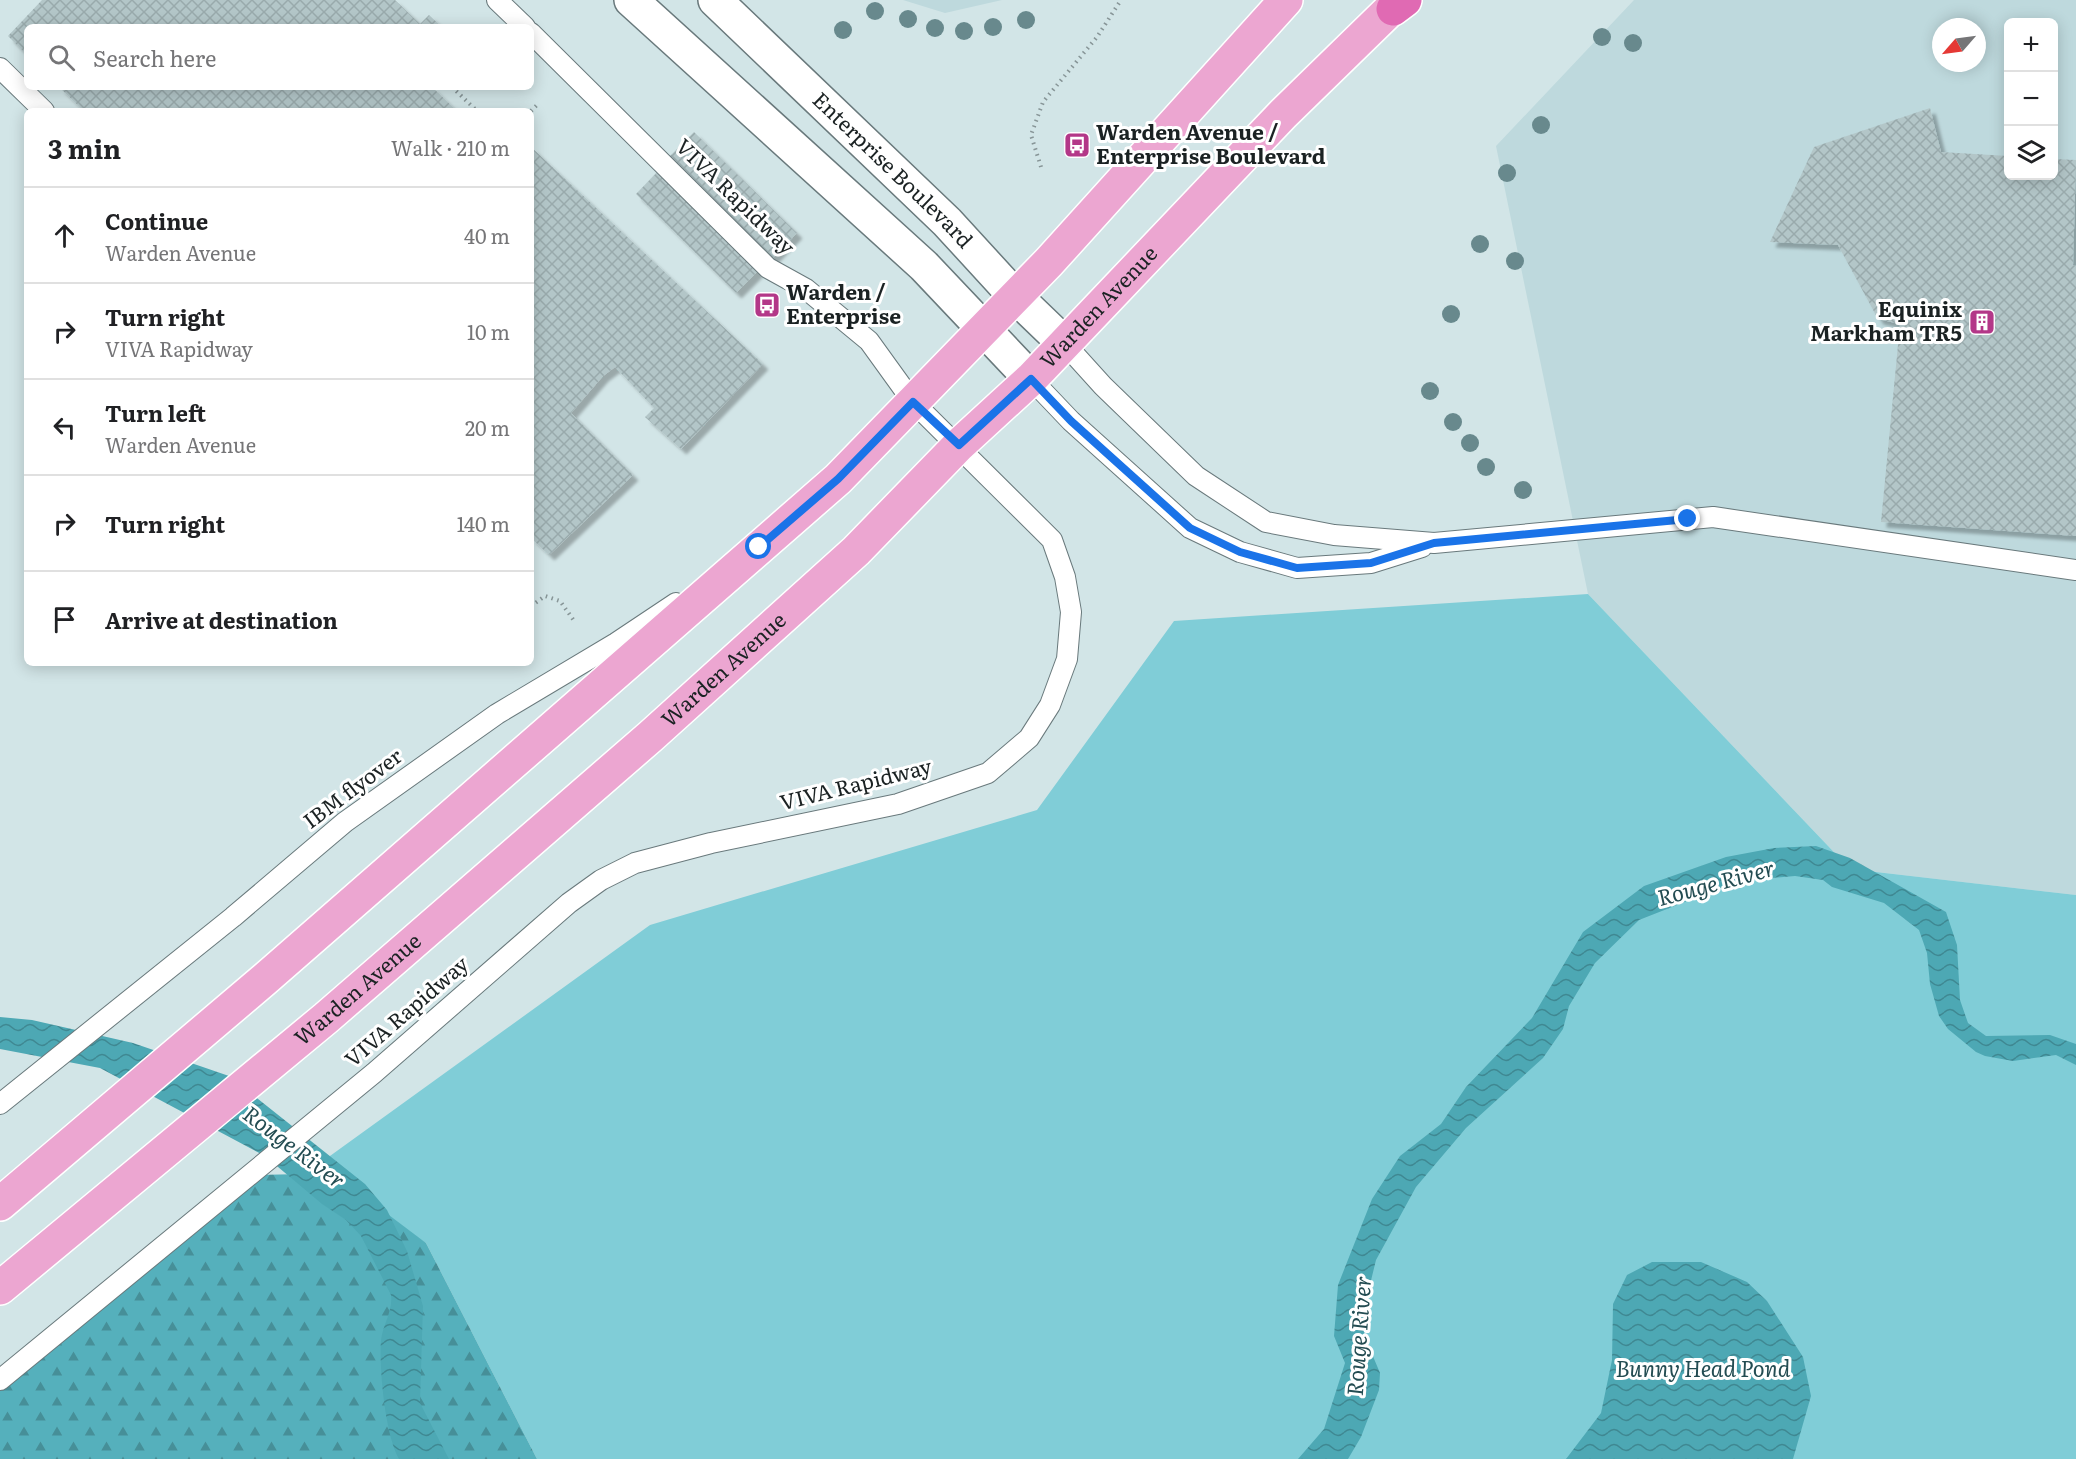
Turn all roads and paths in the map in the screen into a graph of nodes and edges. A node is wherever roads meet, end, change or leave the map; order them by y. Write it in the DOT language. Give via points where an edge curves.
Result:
graph roads {
  1 [pos="497,0"];
  2 [pos="631,0"];
  3 [pos="715,0"];
  4 [pos="1121,0"];
  5 [pos="1286,0"];
  6 [pos="1399,3"];
  7 [pos="522,24"];
  8 [pos="534,36"];
  9 [pos="0,68"];
  10 [pos="455,90"];
  11 [pos="539,103"];
  12 [pos="41,108"];
  13 [pos="474,108"];
  14 [pos="534,108"];
  15 [pos="1041,167"];
  16 [pos="1014,295"];
  17 [pos="983,328"];
  18 [pos="1065,344"];
  19 [pos="1031,379"];
  20 [pos="913,402"];
  21 [pos="959,445"];
  22 [pos="1434,543"];
  23 [pos="759,547"];
  24 [pos="2076,570"];
  25 [pos="534,604"];
  26 [pos="575,622"];
  27 [pos="0,1104"];
  28 [pos="0,1204"];
  29 [pos="0,1288"];
  30 [pos="0,1380"];
  1 -- 7 [label="lane"];
  2 -- 17 [label="main road" via="924,266"];
  3 -- 16 [label="main road, Enterprise Boulevard" via="947,222"];
  4 -- 15 [label="path" via="1097,37 1043,102 1031,135"];
  5 -- 16 [label="main road" via="1049,262"];
  6 -- 18 [label="main road, Warden Avenue" via="1283,114"];
  8 -- 20 [label="lane, VIVA Rapidway" via="768,268 806,289 869,341"];
  9 -- 12 [label="lane"];
  10 -- 13 [label="path"];
  11 -- 14 [label="path"];
  16 -- 17 [label="main road"];
  16 -- 18 [label="main road, Enterprise Boulevard"];
  17 -- 19 [label="main road"];
  17 -- 20 [label="main road"];
  18 -- 19 [label="main road, Warden Avenue"];
  18 -- 22 [label="lane" via="1196,476 1266,522 1334,536"];
  19 -- 21 [label="main road, Warden Avenue"];
  19 -- 22 [label="lane" via="1071,421 1190,528 1240,552 1297,568 1371,563"];
  20 -- 21 [label="lane, VIVA Rapidway"];
  20 -- 23 [label="main road" via="838,479"];
  21 -- 29 [label="main road, Warden Avenue" via="847,560 651,736 326,1018"];
  21 -- 30 [label="lane, VIVA Rapidway" via="1052,540 1065,577 1071,612 1066,659 1050,705 1029,738 988,773 898,804 711,843 635,864 601,880 569,903 374,1073"];
  22 -- 24 [label="lane" via="1713,517"];
  23 -- 27 [label="lane, IBM flyover" via="616,643 488,720 345,822"];
  23 -- 28 [label="main road" via="265,980"];
  25 -- 26 [label="path" via="545,596 560,601"];
}
